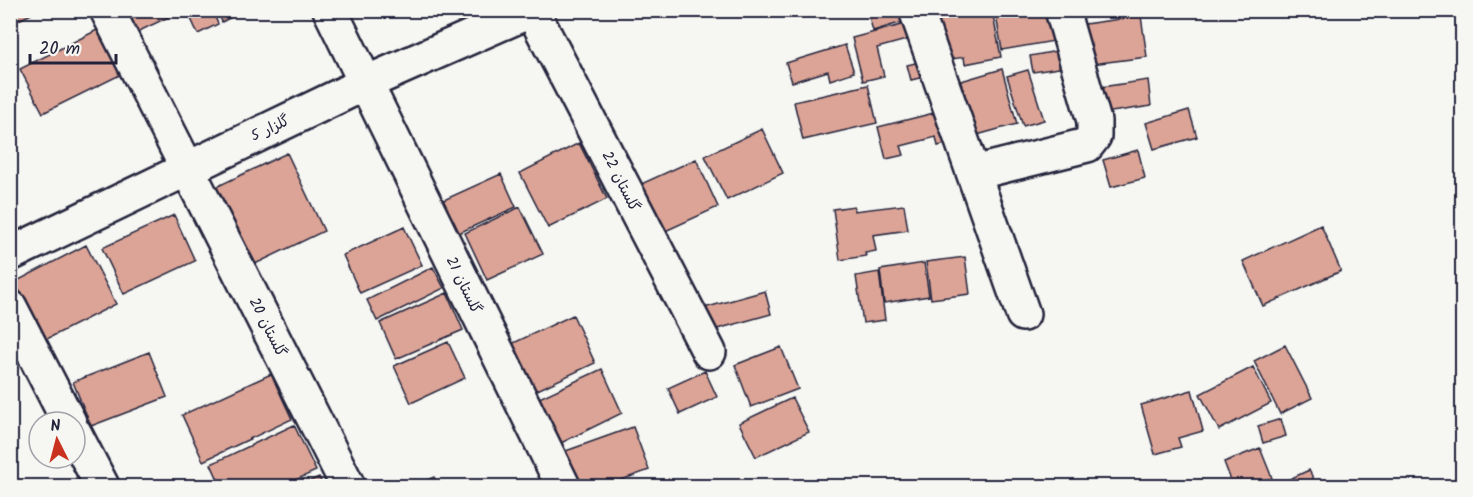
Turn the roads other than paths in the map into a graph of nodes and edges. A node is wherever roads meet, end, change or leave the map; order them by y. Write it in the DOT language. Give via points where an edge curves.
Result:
graph roads {
  1 [pos="107,10"];
  2 [pos="330,10"];
  3 [pos="532,10"];
  4 [pos="916,10"];
  5 [pos="1062,10"];
  6 [pos="366,83"];
  7 [pos="188,167"];
  8 [pos="974,173"];
  9 [pos="10,254"];
  10 [pos="10,307"];
  11 [pos="1023,314"];
  12 [pos="710,352"];
  13 [pos="63,410"];
  14 [pos="87,457"];
  15 [pos="102,486"];
  16 [pos="348,486"];
  17 [pos="563,486"];
  1 -- 7 [label="street, گلستان 20"];
  2 -- 6 [label="street, گلستان 21"];
  3 -- 6 [label="street, گلزار 5"];
  3 -- 12 [label="street, گلستان 22"];
  4 -- 8 [label="street"];
  5 -- 8 [label="street" via="1094,121 1094,136 1087,145"];
  6 -- 7 [label="street, گلزار 5"];
  6 -- 17 [label="street, گلستان 21"];
  7 -- 9 [label="street, گلزار 5"];
  7 -- 16 [label="street, گلستان 20"];
  8 -- 11 [label="street"];
  10 -- 13 [label="street"];
  14 -- 15 [label="street"];
}
